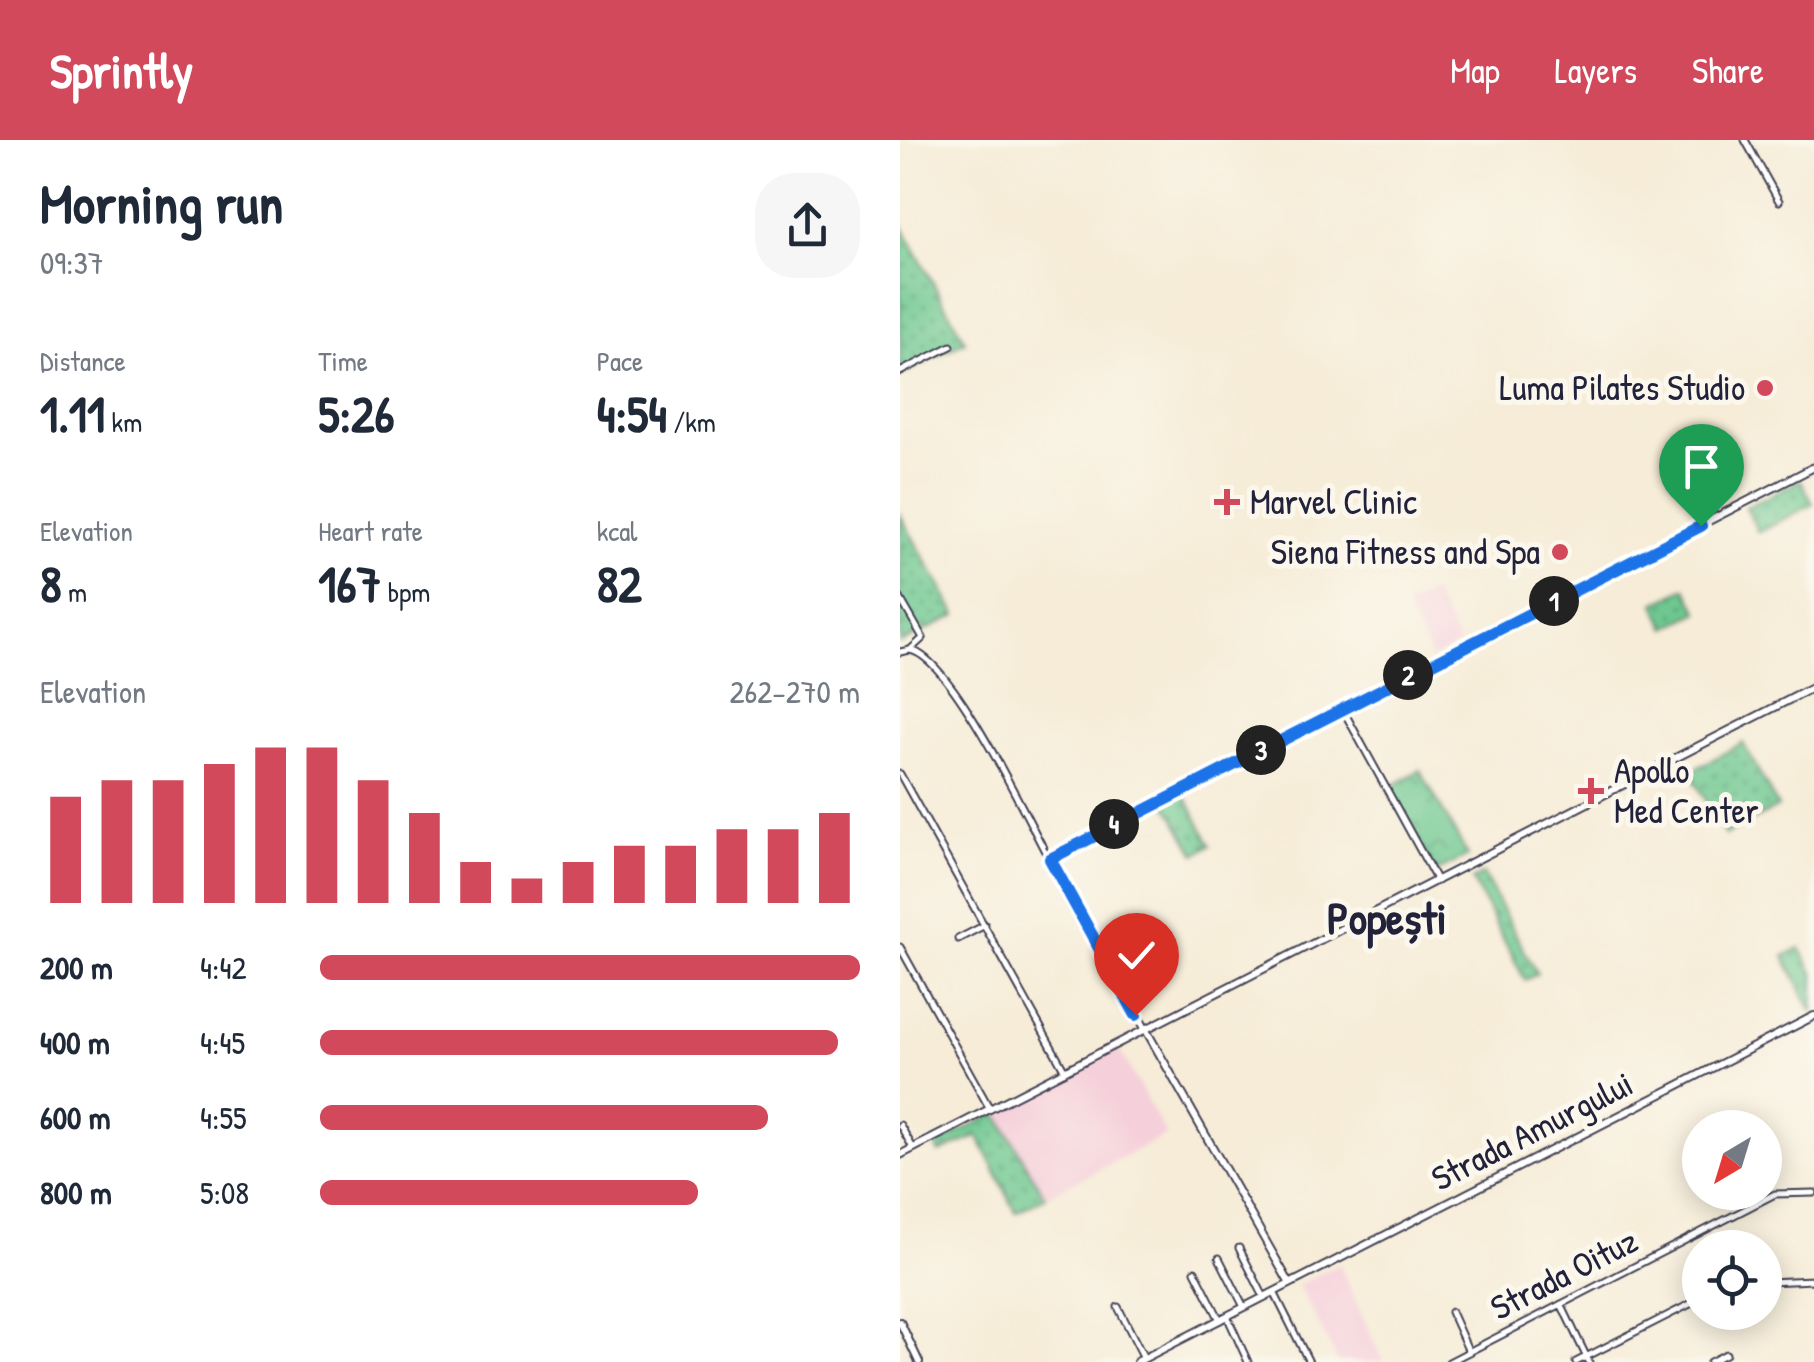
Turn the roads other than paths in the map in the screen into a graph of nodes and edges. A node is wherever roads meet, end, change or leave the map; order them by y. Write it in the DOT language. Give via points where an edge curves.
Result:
graph roads {
  1 [pos="1745,140"];
  2 [pos="1779,201"];
  3 [pos="951,346"];
  4 [pos="900,372"];
  5 [pos="1814,467"];
  6 [pos="900,598"];
  7 [pos="910,650"];
  8 [pos="900,652"];
  9 [pos="1814,687"];
  10 [pos="1342,708"];
  11 [pos="900,774"];
  12 [pos="1050,859"];
  13 [pos="1438,881"];
  14 [pos="985,925"];
  15 [pos="958,939"];
  16 [pos="900,948"];
  17 [pos="1814,1016"];
  18 [pos="1146,1030"];
  19 [pos="1066,1071"];
  20 [pos="990,1109"];
  21 [pos="900,1124"];
  22 [pos="913,1149"];
  23 [pos="900,1156"];
  24 [pos="1814,1193"];
  25 [pos="1239,1248"];
  26 [pos="1219,1258"];
  27 [pos="1195,1271"];
  28 [pos="1814,1280"];
  29 [pos="1782,1281"];
  30 [pos="1290,1284"];
  31 [pos="1274,1292"];
  32 [pos="1264,1297"];
  33 [pos="1561,1304"];
  34 [pos="1244,1307"];
  35 [pos="1118,1308"];
  36 [pos="1682,1310"];
  37 [pos="1451,1312"];
  38 [pos="1224,1318"];
  39 [pos="900,1322"];
  40 [pos="1468,1352"];
  41 [pos="1726,1354"];
  42 [pos="1141,1360"];
  43 [pos="1588,1360"];
  44 [pos="920,1362"];
  45 [pos="1248,1362"];
  46 [pos="1309,1362"];
  47 [pos="1449,1362"];
  48 [pos="1576,1362"];
  49 [pos="1710,1362"];
  1 -- 2 [label="street"];
  3 -- 4 [label="street"];
  5 -- 10 [label="street"];
  6 -- 7 [label="street" via="924,638"];
  7 -- 8 [label="street"];
  7 -- 12 [label="street" via="922,652 950,682"];
  9 -- 13 [label="street"];
  10 -- 12 [label="street"];
  10 -- 13 [label="street"];
  11 -- 14 [label="street"];
  12 -- 18 [label="street"];
  13 -- 18 [label="street"];
  14 -- 15 [label="street"];
  14 -- 19 [label="street"];
  16 -- 20 [label="street"];
  17 -- 30 [label="street, Strada Amurgului"];
  18 -- 19 [label="street"];
  18 -- 30 [label="street"];
  19 -- 20 [label="street"];
  20 -- 22 [label="street"];
  21 -- 22 [label="street"];
  22 -- 23 [label="street"];
  24 -- 33 [label="street, Strada Oituz" via="1775,1194"];
  25 -- 32 [label="street"];
  26 -- 34 [label="street"];
  27 -- 38 [label="street"];
  28 -- 29 [label="street"];
  30 -- 31 [label="street, Strada Amurgului"];
  31 -- 32 [label="street, Strada Amurgului"];
  31 -- 46 [label="street"];
  32 -- 34 [label="street, Strada Amurgului"];
  33 -- 40 [label="street, Strada Oituz"];
  33 -- 43 [label="street"];
  34 -- 38 [label="street, Strada Amurgului"];
  35 -- 42 [label="street"];
  36 -- 43 [label="street"];
  37 -- 40 [label="street"];
  38 -- 42 [label="street, Strada Amurgului"];
  38 -- 45 [label="street"];
  39 -- 44 [label="street"];
  40 -- 47 [label="street, Strada Oituz"];
  41 -- 49 [label="street"];
  43 -- 48 [label="street"];
}
